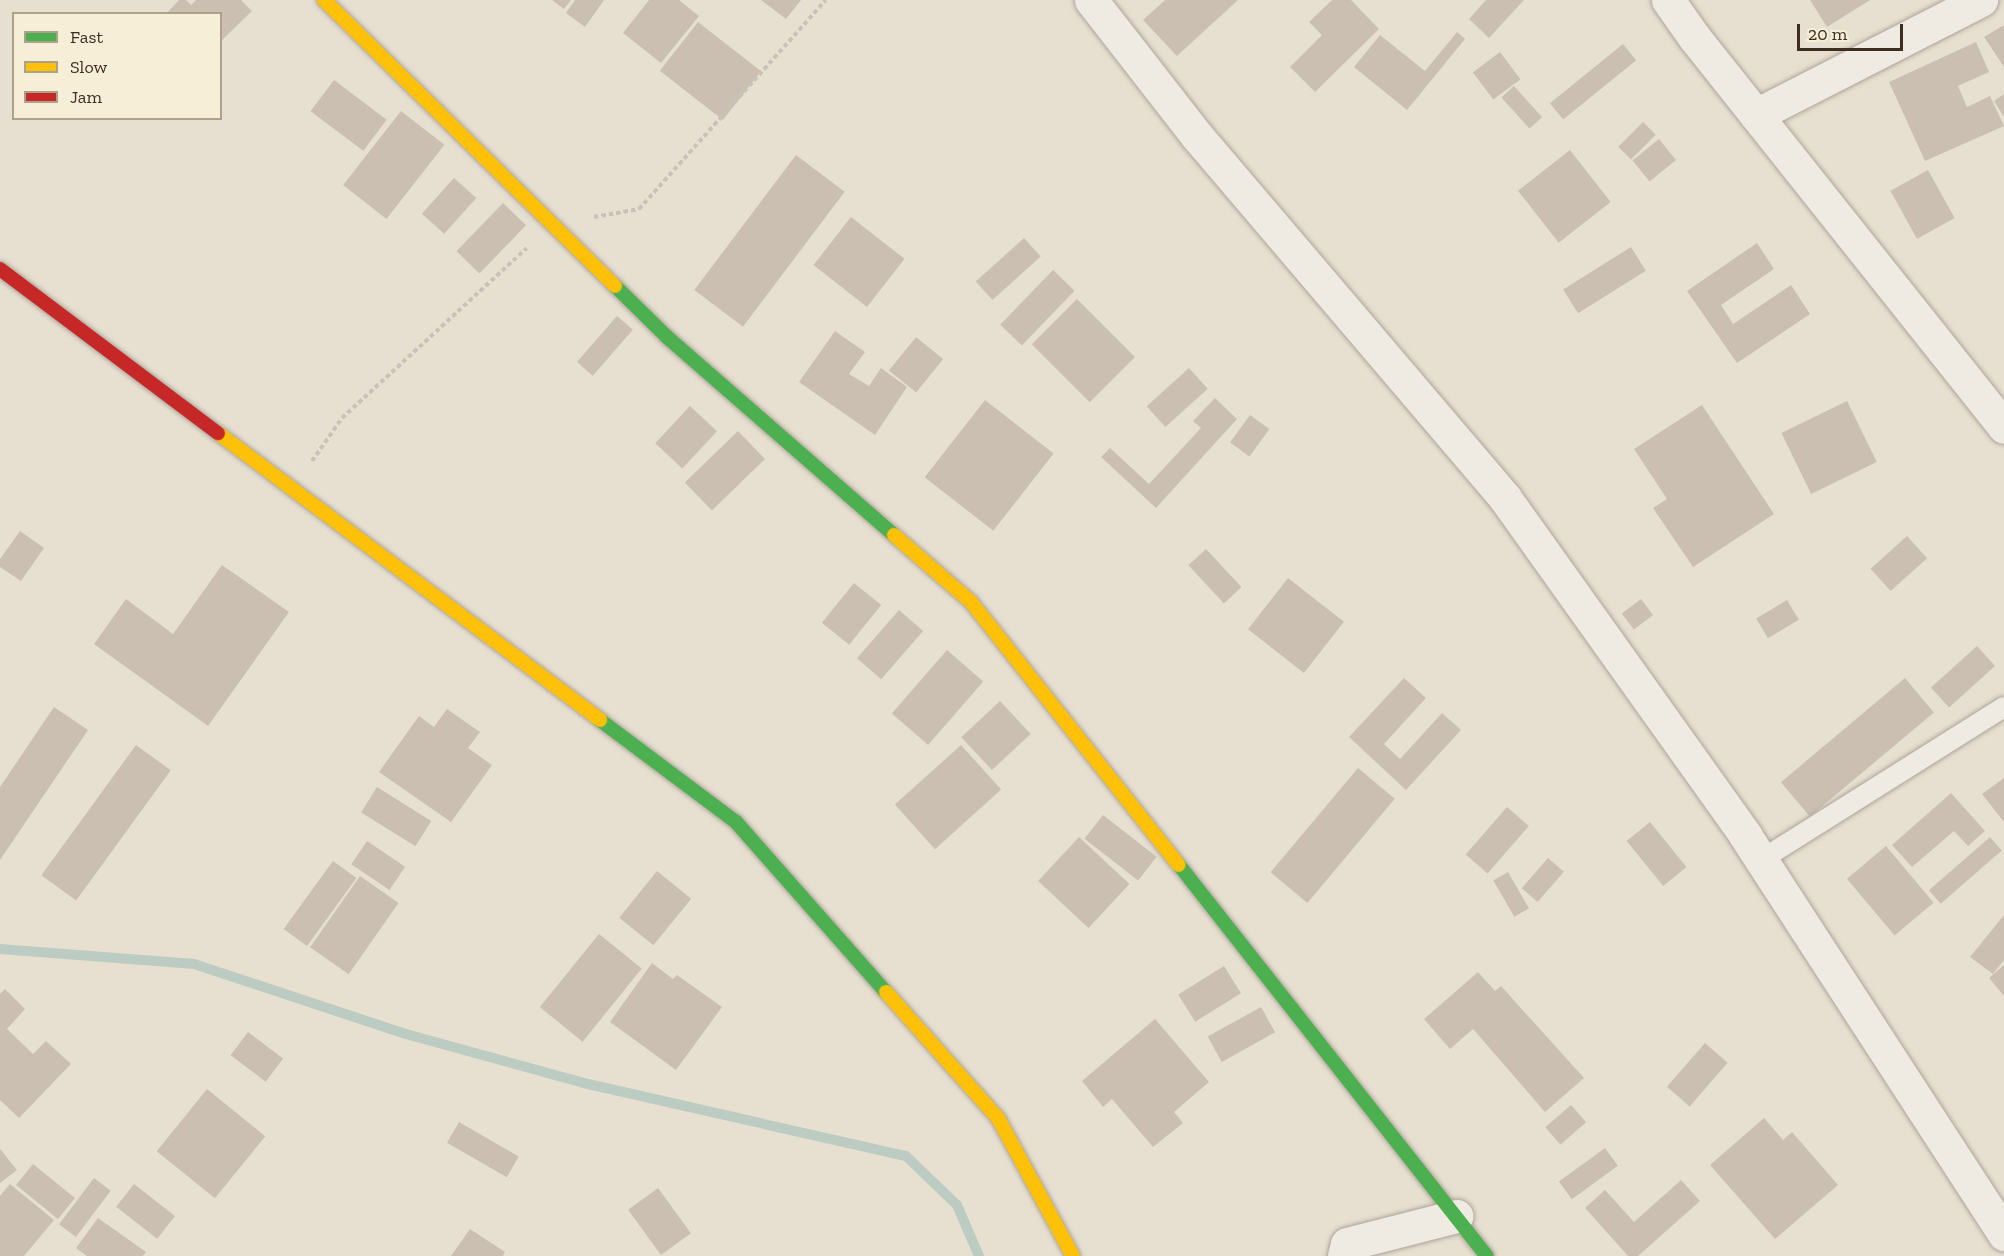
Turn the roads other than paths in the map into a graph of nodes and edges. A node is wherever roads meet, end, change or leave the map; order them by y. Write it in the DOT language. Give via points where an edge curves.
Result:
graph roads {
  1 [pos="324,0"];
  2 [pos="1091,0"];
  3 [pos="1668,0"];
  4 [pos="1981,0"];
  5 [pos="1756,115"];
  6 [pos="0,269"];
  7 [pos="2004,427"];
  8 [pos="2004,707"];
  9 [pos="1761,860"];
  10 [pos="1456,1216"];
  11 [pos="2004,1234"];
  12 [pos="1073,1256"];
  13 [pos="1344,1256"];
  14 [pos="1487,1256"];
  1 -- 10 [label="street" via="667,337 971,602"];
  2 -- 9 [label="street" via="1197,136 1505,498"];
  3 -- 5 [label="street"];
  4 -- 5 [label="street"];
  5 -- 7 [label="street"];
  6 -- 12 [label="street" via="736,822 998,1118"];
  8 -- 9 [label="lane"];
  9 -- 11 [label="street"];
  10 -- 13 [label="street" via="1347,1244"];
  10 -- 14 [label="street"];
}
